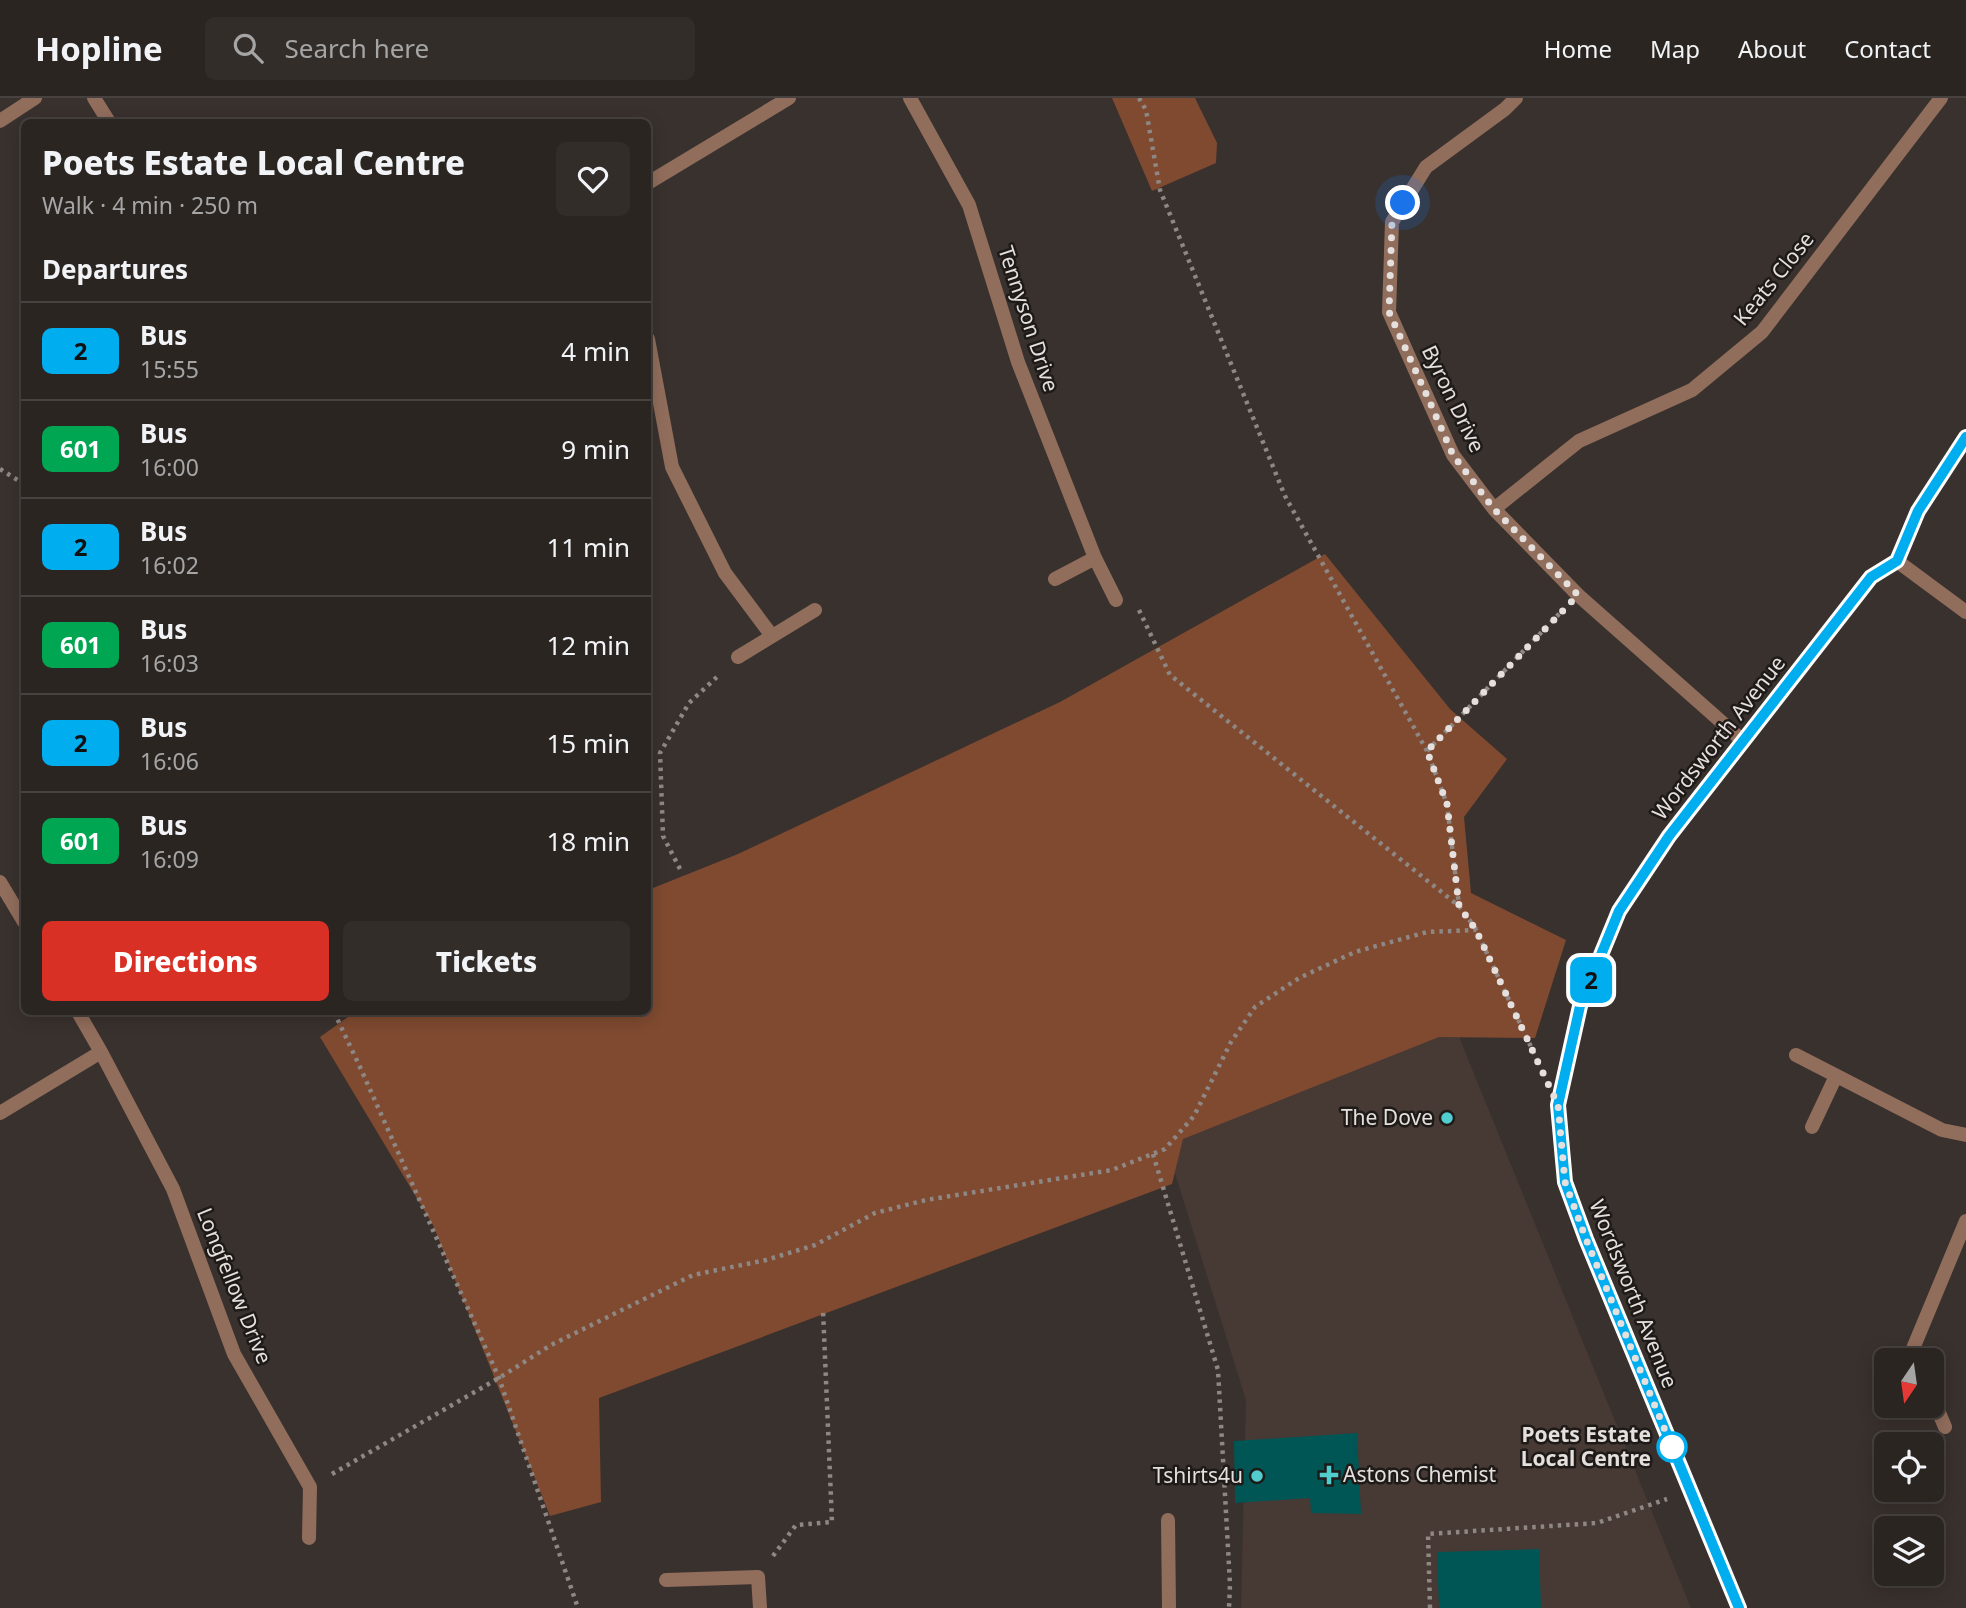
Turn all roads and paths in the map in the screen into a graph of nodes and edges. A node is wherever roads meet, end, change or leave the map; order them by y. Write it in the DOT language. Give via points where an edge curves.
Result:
graph roads {
  1 [pos="35,98"];
  2 [pos="94,98"];
  3 [pos="789,98"];
  4 [pos="910,98"];
  5 [pos="1139,98"];
  6 [pos="1516,98"];
  7 [pos="1941,98"];
  8 [pos="107,119"];
  9 [pos="0,121"];
  10 [pos="651,181"];
  11 [pos="651,355"];
  12 [pos="1966,437"];
  13 [pos="0,469"];
  14 [pos="21,482"];
  15 [pos="1494,509"];
  16 [pos="1095,558"];
  17 [pos="1897,561"];
  18 [pos="1055,579"];
  19 [pos="1578,595"];
  20 [pos="1116,600"];
  21 [pos="815,610"];
  22 [pos="1966,612"];
  23 [pos="772,636"];
  24 [pos="738,657"];
  25 [pos="1743,741"];
  26 [pos="1427,751"];
  27 [pos="680,869"];
  28 [pos="0,882"];
  29 [pos="1459,906"];
  30 [pos="21,917"];
  31 [pos="1476,930"];
  32 [pos="80,1015"];
  33 [pos="335,1015"];
  34 [pos="101,1052"];
  35 [pos="1797,1055"];
  36 [pos="1836,1076"];
  37 [pos="1558,1105"];
  38 [pos="0,1113"];
  39 [pos="1812,1127"];
  40 [pos="1966,1135"];
  41 [pos="1153,1154"];
  42 [pos="1966,1222"];
  43 [pos="823,1310"];
  44 [pos="1913,1348"];
  45 [pos="499,1378"];
  46 [pos="1941,1418"];
  47 [pos="1945,1427"];
  48 [pos="310,1486"];
  49 [pos="1690,1492"];
  50 [pos="1168,1520"];
  51 [pos="309,1538"];
  52 [pos="758,1577"];
  53 [pos="666,1580"];
  54 [pos="578,1608"];
  55 [pos="760,1608"];
  56 [pos="1169,1608"];
  57 [pos="1229,1608"];
  58 [pos="1430,1608"];
  59 [pos="1739,1608"];
  1 -- 9 [label="street"];
  2 -- 8 [label="street"];
  3 -- 10 [label="street"];
  4 -- 16 [label="street, Tennyson Drive" via="969,205 1018,362"];
  5 -- 26 [label="path" via="1146,110 1160,190 1285,496"];
  6 -- 15 [label="street, Byron Drive" via="1426,167 1392,222 1389,312 1453,455"];
  7 -- 15 [label="street, Keats Close" via="1762,332 1692,390 1578,441"];
  11 -- 23 [label="street" via="672,467 725,573"];
  12 -- 17 [label="street" via="1918,511"];
  13 -- 14 [label="path"];
  15 -- 19 [label="street, Byron Drive"];
  16 -- 18 [label="street"];
  16 -- 20 [label="street, Tennyson Drive"];
  17 -- 22 [label="street"];
  17 -- 25 [label="street, Wordsworth Avenue" via="1871,577"];
  19 -- 25 [label="street, Byron Drive"];
  19 -- 26 [label="path"];
  20 -- 29 [label="path" via="1140,611 1170,675"];
  21 -- 23 [label="street"];
  23 -- 24 [label="street"];
  24 -- 27 [label="path" via="689,703 660,753 663,836"];
  25 -- 37 [label="street, Wordsworth Avenue" via="1669,836 1619,911 1580,1006"];
  26 -- 29 [label="path" via="1447,804"];
  28 -- 30 [label="street"];
  29 -- 31 [label="path"];
  31 -- 37 [label="path"];
  31 -- 41 [label="path" via="1427,932 1355,952 1299,978 1255,1007 1231,1042 1194,1116 1165,1149"];
  32 -- 34 [label="street, Longfellow Drive"];
  33 -- 45 [label="path"];
  34 -- 38 [label="street"];
  34 -- 48 [label="street, Longfellow Drive" via="173,1189 234,1354"];
  35 -- 36 [label="street"];
  36 -- 39 [label="street"];
  36 -- 40 [label="street" via="1942,1130"];
  37 -- 49 [label="street, Wordsworth Avenue" via="1565,1182"];
  41 -- 45 [label="path" via="1112,1170 926,1200 875,1213 815,1245 693,1275 551,1345"];
  41 -- 57 [label="path" via="1218,1370"];
  42 -- 44 [label="street"];
  43 -- 52 [label="path" via="832,1522 796,1525"];
  45 -- 48 [label="path"];
  45 -- 54 [label="path"];
  46 -- 47 [label="street"];
  48 -- 51 [label="street"];
  49 -- 58 [label="path" via="1597,1523 1428,1534"];
  49 -- 59 [label="street, Wordsworth Avenue"];
  50 -- 56 [label="street"];
  52 -- 53 [label="street"];
  52 -- 55 [label="street"];
}
